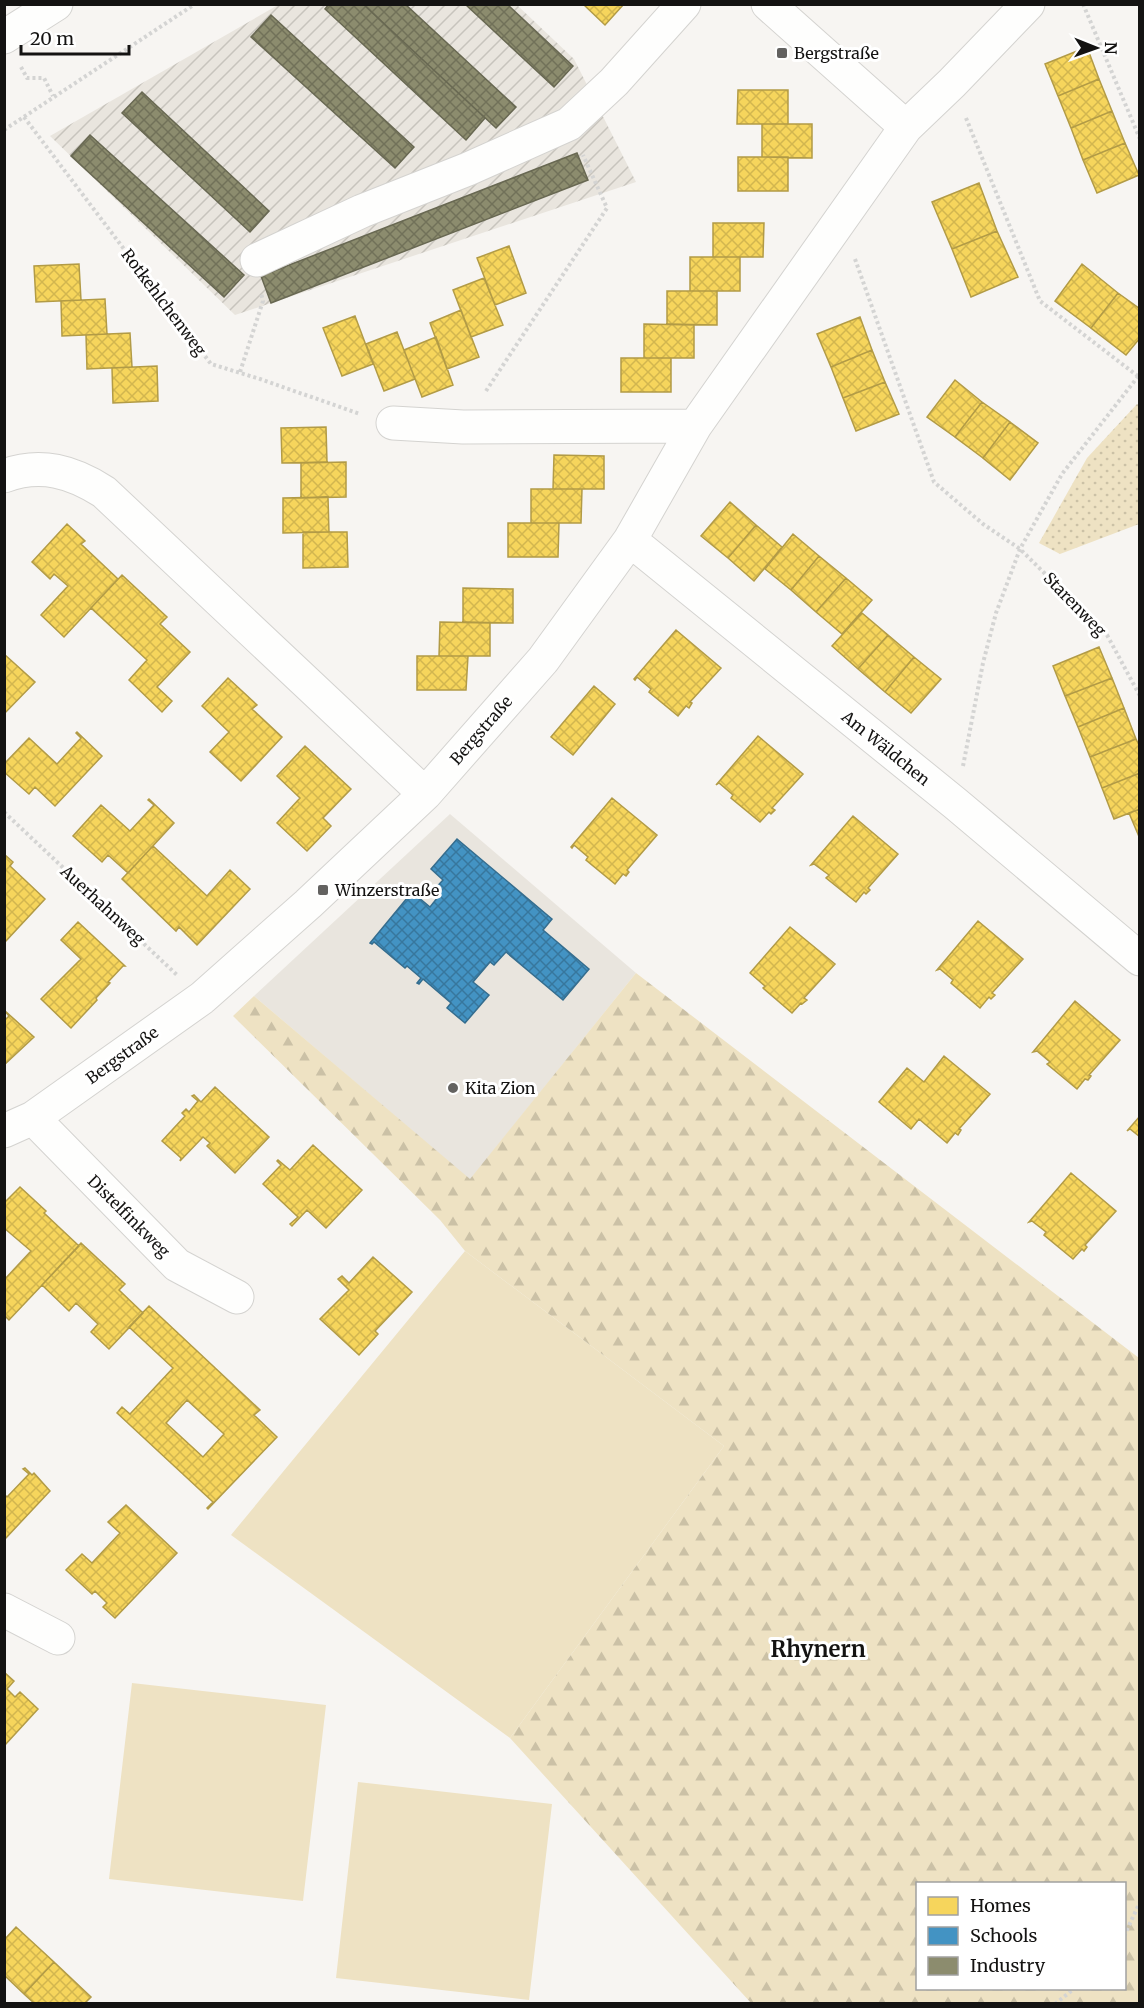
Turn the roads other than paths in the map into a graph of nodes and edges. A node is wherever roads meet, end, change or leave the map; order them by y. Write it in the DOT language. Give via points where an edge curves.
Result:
graph roads {
  1 [pos="56,4"];
  2 [pos="684,4"];
  3 [pos="768,4"];
  4 [pos="1028,4"];
  5 [pos="5,37"];
  6 [pos="906,127"];
  7 [pos="256,260"];
  8 [pos="393,423"];
  9 [pos="696,426"];
  10 [pos="4,476"];
  11 [pos="630,540"];
  12 [pos="425,794"];
  13 [pos="1140,959"];
  14 [pos="19,1125"];
  15 [pos="237,1297"];
  16 [pos="4,1610"];
  17 [pos="58,1638"];
  1 -- 5 [label="street"];
  2 -- 7 [label="street" via="614,82 569,124"];
  3 -- 6 [label="street"];
  4 -- 6 [label="street, Bergstraße"];
  6 -- 9 [label="street, Bergstraße"];
  8 -- 9 [label="street" via="463,427"];
  9 -- 11 [label="street, Bergstraße"];
  10 -- 12 [label="street" via="19,470 55,470 84,479 104,492"];
  11 -- 12 [label="street, Bergstraße" via="543,660"];
  11 -- 13 [label="street, Am Wäldchen"];
  12 -- 14 [label="street, Bergstraße" via="202,998"];
  14 -- 15 [label="street, Distelfinkweg" via="177,1265"];
  16 -- 17 [label="street"];
}
